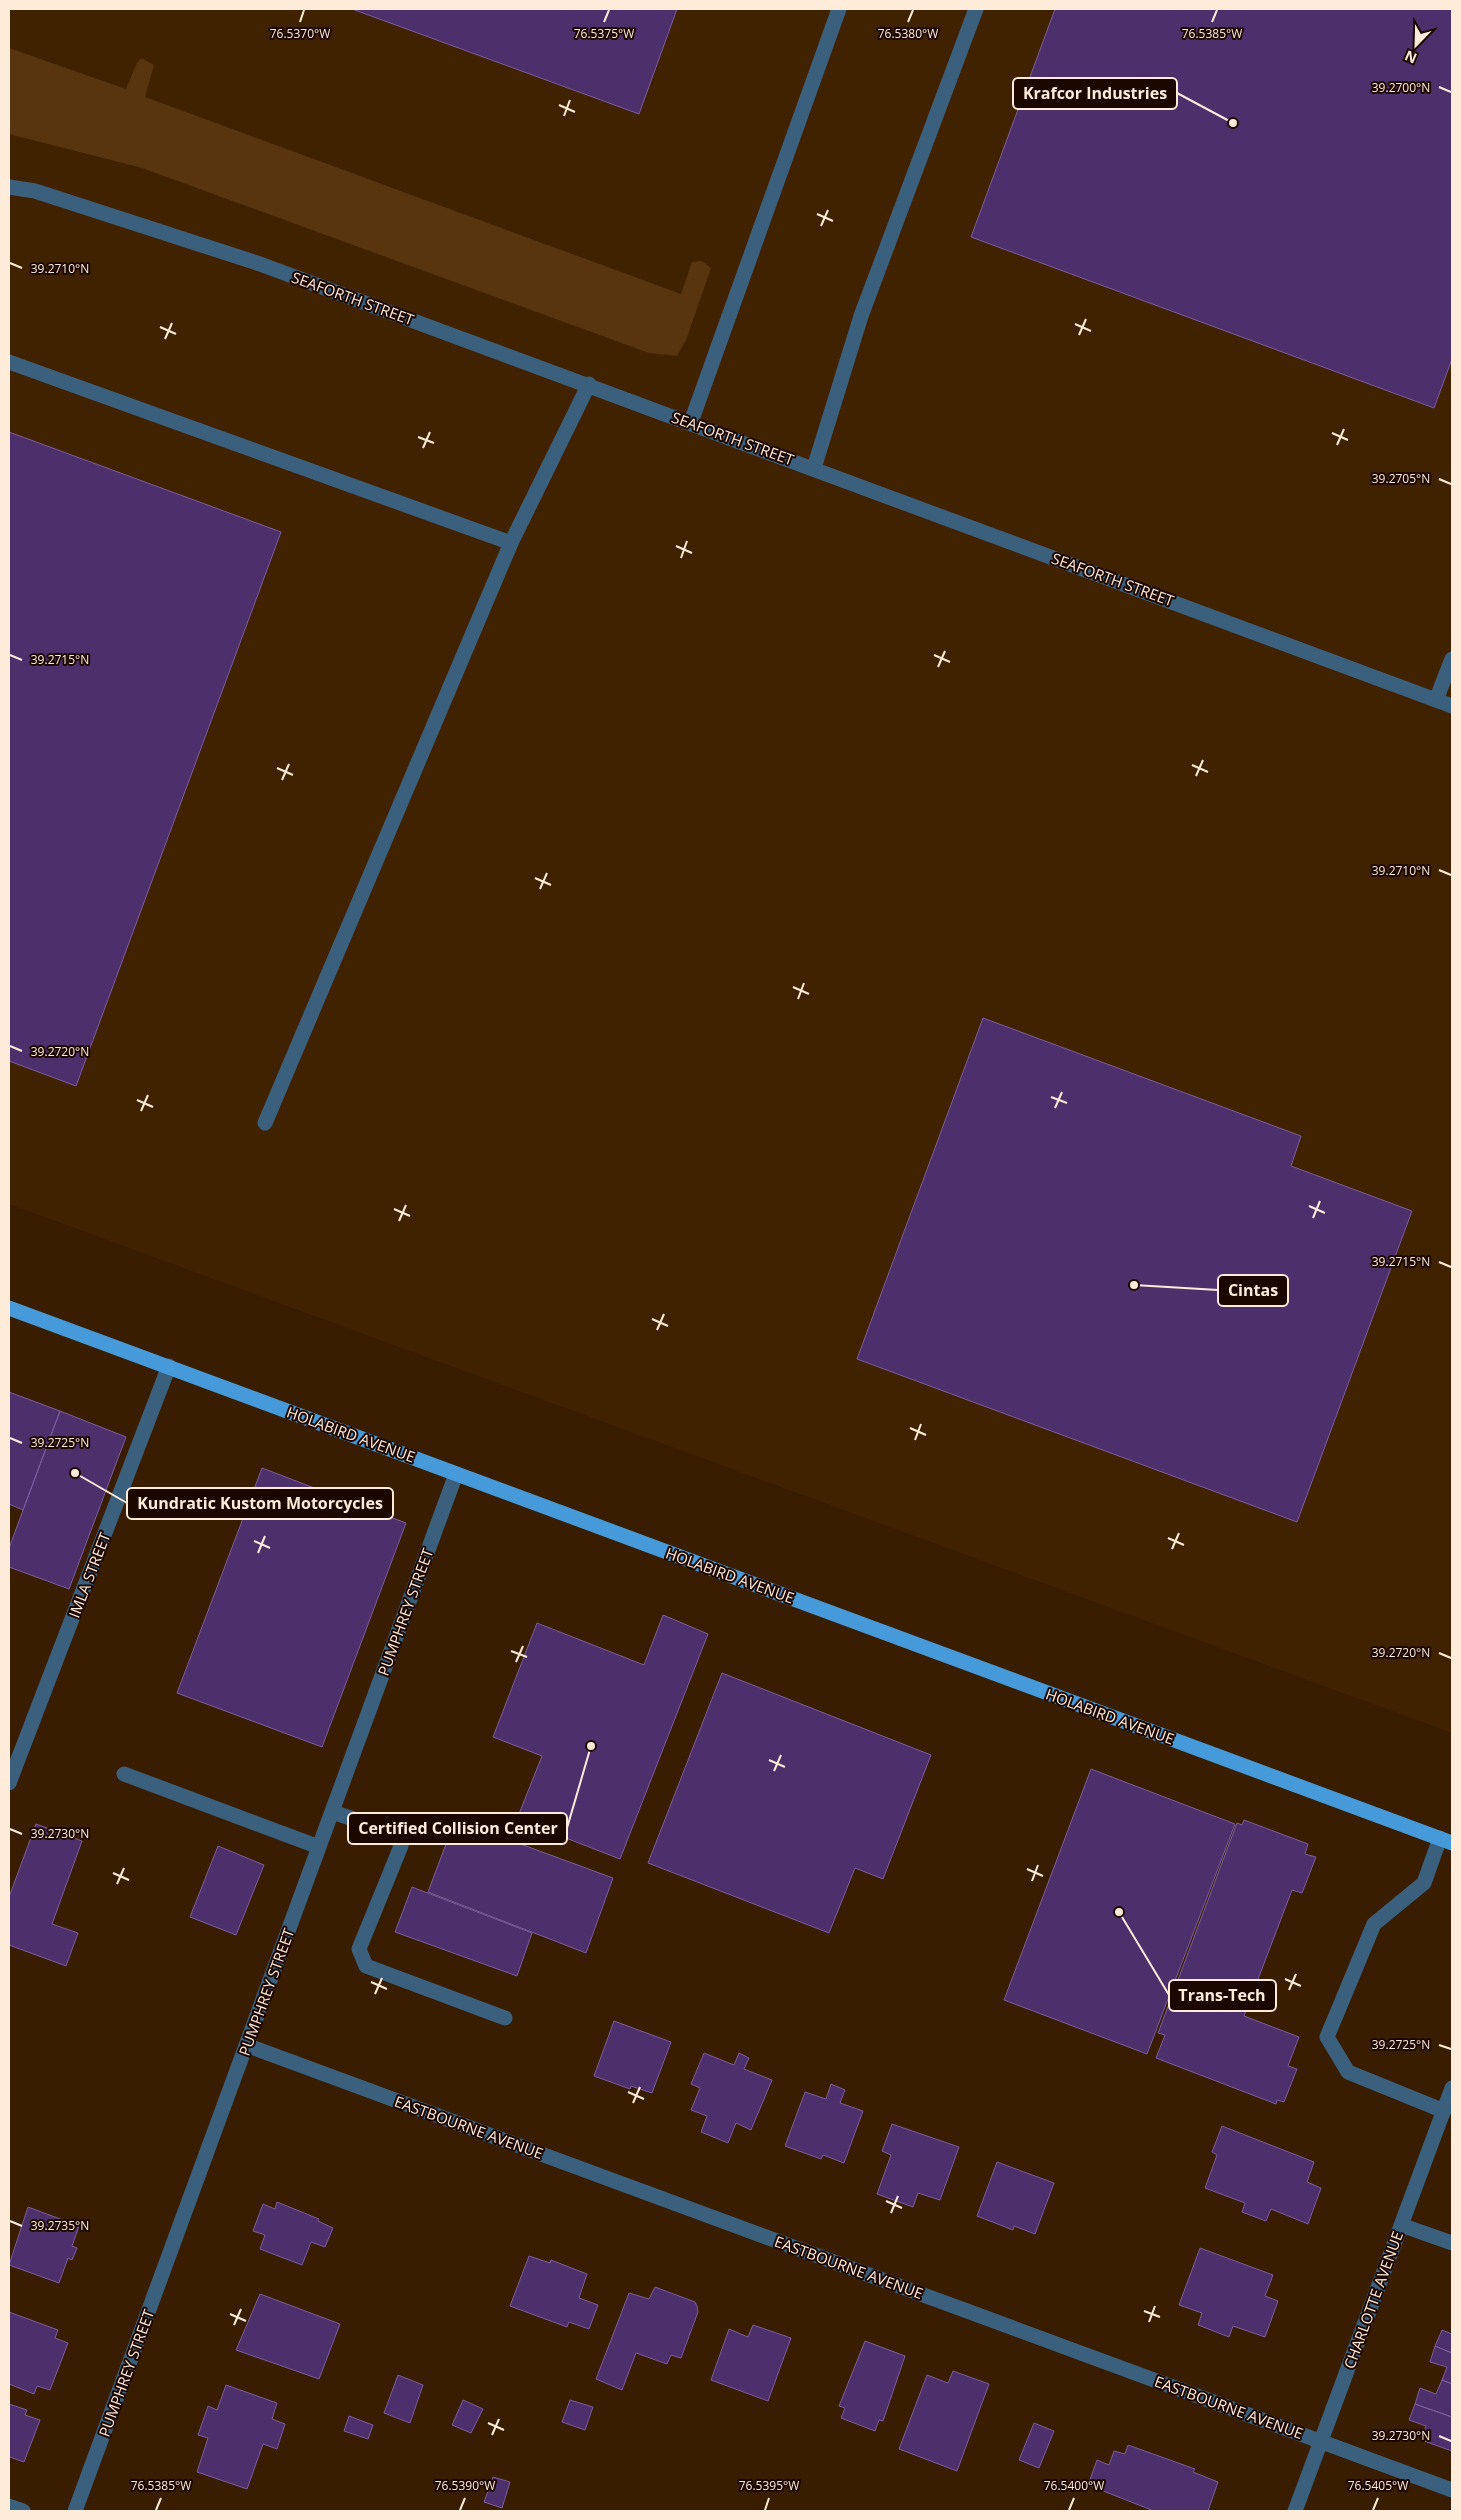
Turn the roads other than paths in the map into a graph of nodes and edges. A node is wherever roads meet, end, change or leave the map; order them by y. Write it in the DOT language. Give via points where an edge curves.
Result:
graph roads {
  1 [pos="838,9"];
  2 [pos="976,9"];
  3 [pos="9,187"];
  4 [pos="9,362"];
  5 [pos="588,384"];
  6 [pos="691,422"];
  7 [pos="814,468"];
  8 [pos="511,544"];
  9 [pos="1452,659"];
  10 [pos="1436,700"];
  11 [pos="1452,706"];
  12 [pos="265,1123"];
  13 [pos="9,1308"];
  14 [pos="169,1366"];
  15 [pos="456,1474"];
  16 [pos="124,1774"];
  17 [pos="9,1783"];
  18 [pos="332,1812"];
  19 [pos="1446,1840"];
  20 [pos="319,1848"];
  21 [pos="505,2018"];
  22 [pos="246,2045"];
  23 [pos="1452,2088"];
  24 [pos="1444,2111"];
  25 [pos="1401,2225"];
  26 [pos="1452,2243"];
  27 [pos="1321,2441"];
  28 [pos="1452,2490"];
  29 [pos="9,2506"];
  30 [pos="23,2511"];
  31 [pos="75,2511"];
  32 [pos="1295,2511"];
  1 -- 6 [label="street"];
  2 -- 7 [label="street" via="861,316"];
  3 -- 5 [label="street, SEAFORTH STREET" via="35,191 260,264"];
  4 -- 8 [label="street"];
  5 -- 6 [label="street, SEAFORTH STREET"];
  5 -- 8 [label="street"];
  6 -- 7 [label="street, SEAFORTH STREET"];
  7 -- 10 [label="street, SEAFORTH STREET"];
  8 -- 12 [label="street"];
  9 -- 10 [label="street"];
  10 -- 11 [label="street, SEAFORTH STREET"];
  13 -- 14 [label="main road, HOLABIRD AVENUE"];
  14 -- 15 [label="main road, HOLABIRD AVENUE"];
  14 -- 17 [label="street, IMLA STREET"];
  15 -- 18 [label="street, PUMPHREY STREET"];
  15 -- 19 [label="main road, HOLABIRD AVENUE"];
  16 -- 20 [label="street"];
  18 -- 20 [label="street, PUMPHREY STREET"];
  18 -- 21 [label="street" via="394,1832 401,1846 359,1949 366,1966"];
  19 -- 24 [label="street" via="1424,1883 1374,1924 1327,2037 1348,2072"];
  20 -- 22 [label="street, PUMPHREY STREET"];
  22 -- 27 [label="street, EASTBOURNE AVENUE"];
  22 -- 31 [label="street, PUMPHREY STREET"];
  23 -- 24 [label="street, CHARLOTTE AVENUE"];
  24 -- 25 [label="street, CHARLOTTE AVENUE"];
  25 -- 26 [label="street"];
  25 -- 27 [label="street, CHARLOTTE AVENUE"];
  27 -- 28 [label="street, EASTBOURNE AVENUE"];
  27 -- 32 [label="street, CHARLOTTE AVENUE"];
  29 -- 30 [label="street"];
}
